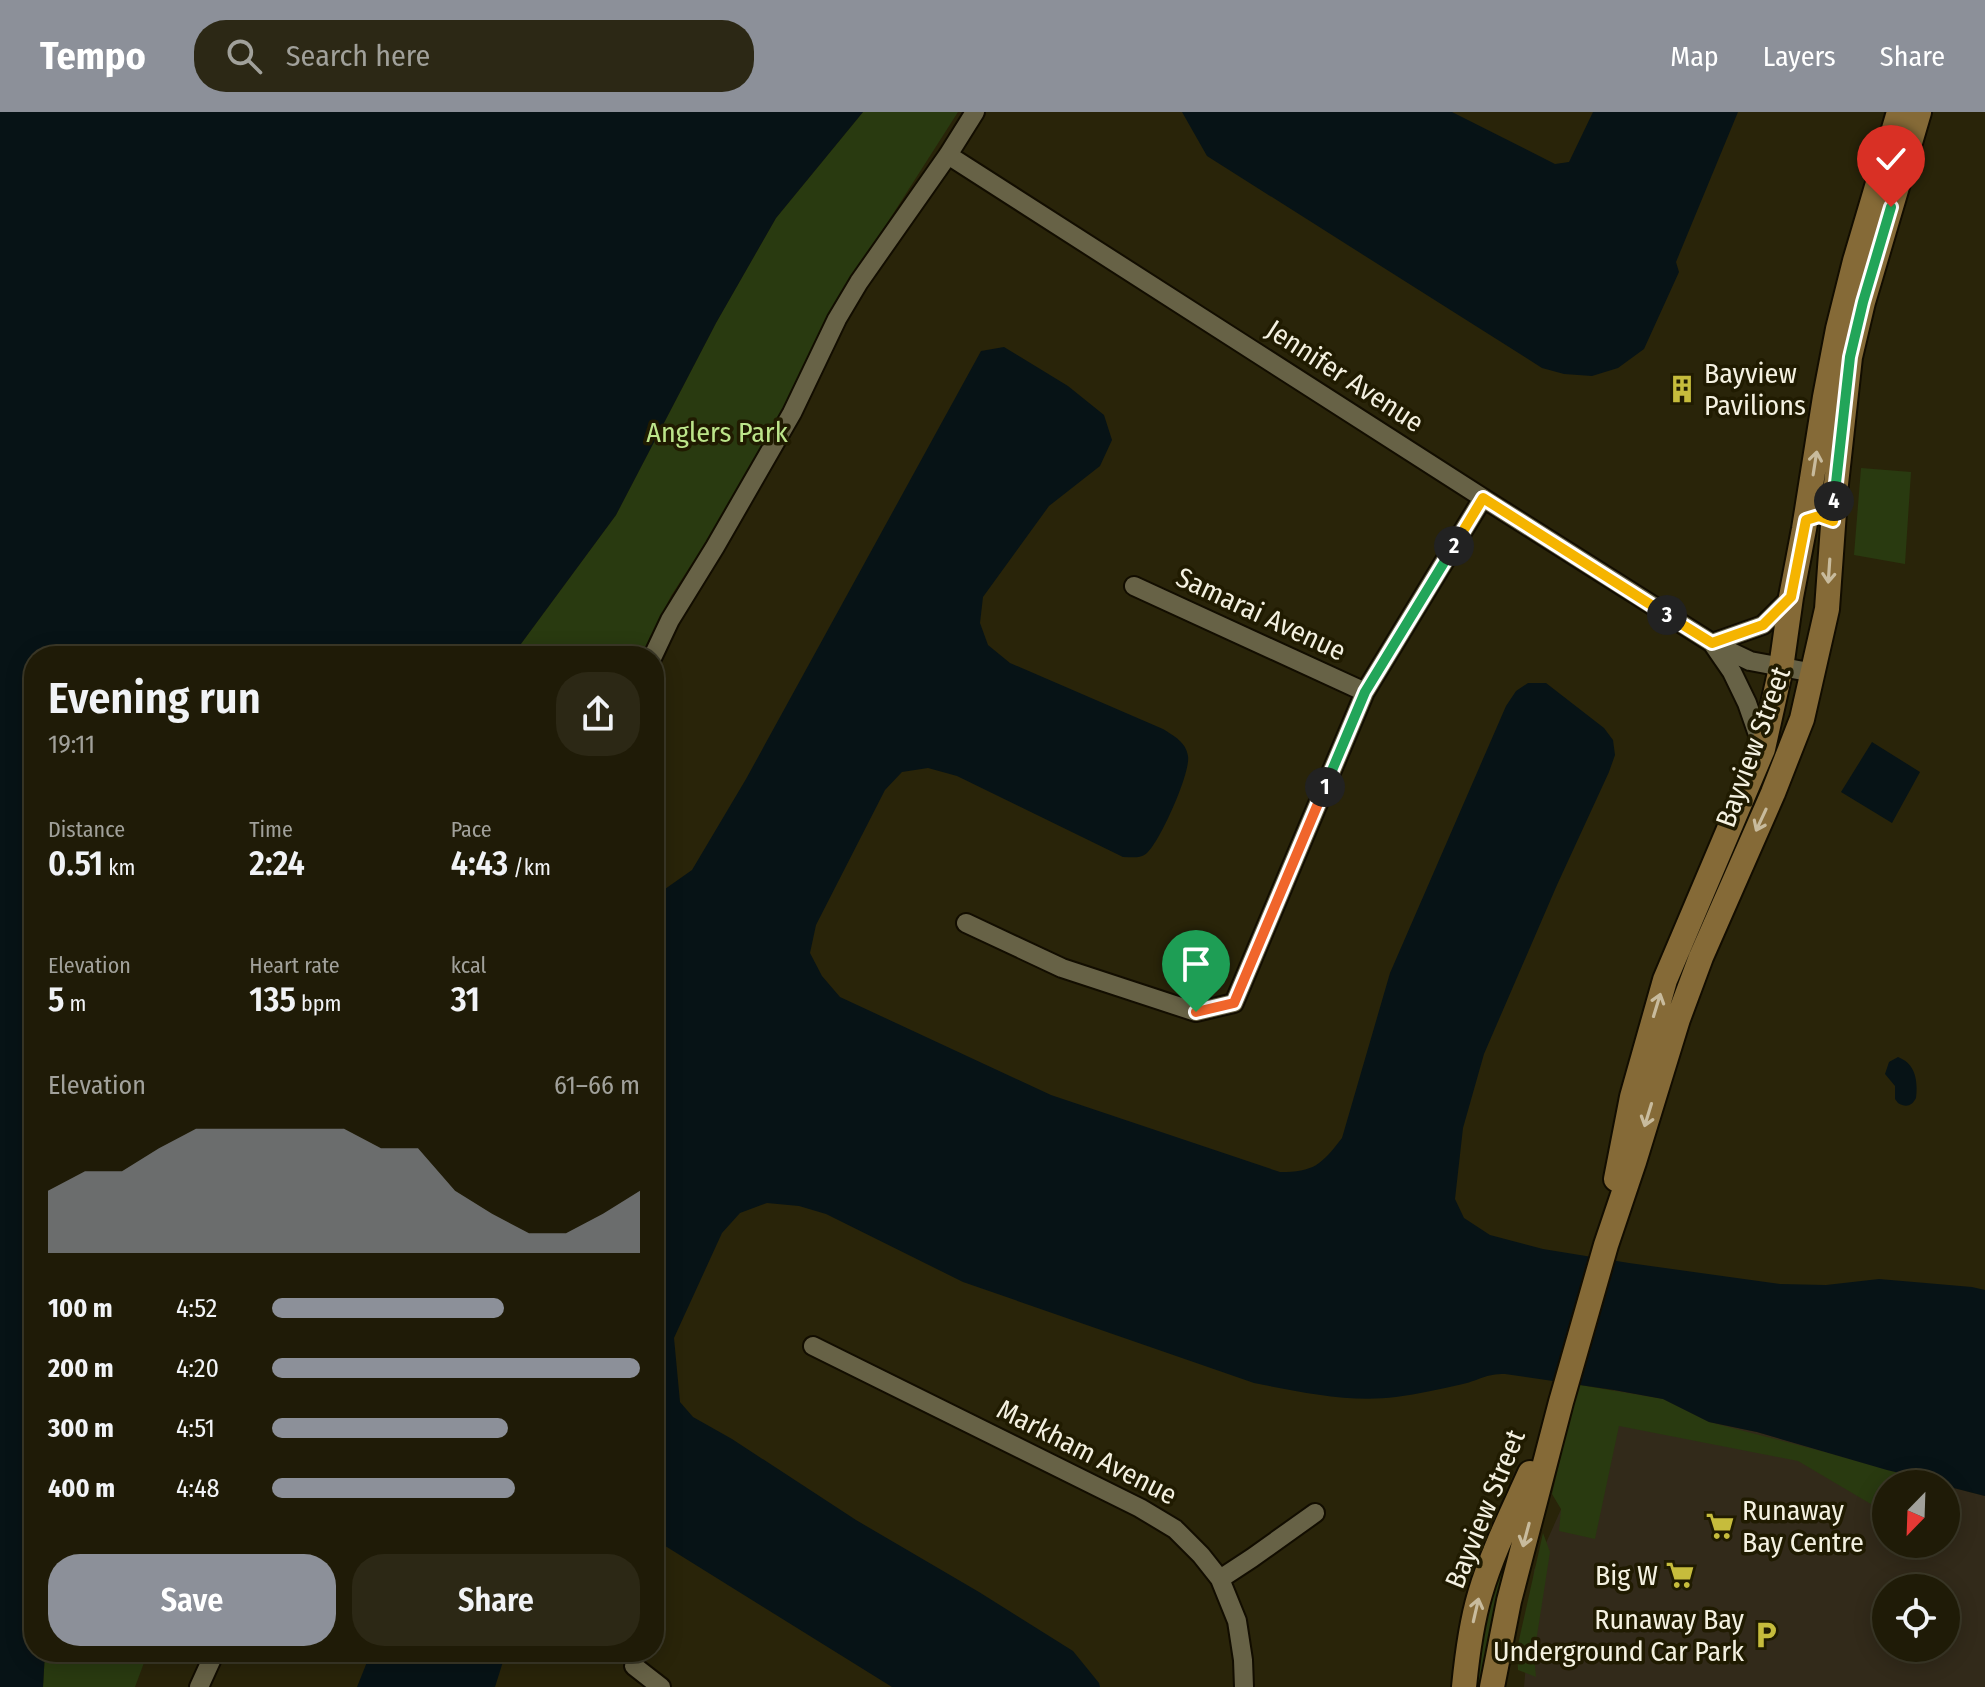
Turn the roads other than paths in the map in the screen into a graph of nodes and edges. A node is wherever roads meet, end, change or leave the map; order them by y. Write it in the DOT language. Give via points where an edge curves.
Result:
graph roads {
  1 [pos="975,112"];
  2 [pos="1899,112"];
  3 [pos="1919,112"];
  4 [pos="948,155"];
  5 [pos="1483,498"];
  6 [pos="1806,520"];
  7 [pos="1833,521"];
  8 [pos="1134,586"];
  9 [pos="1791,597"];
  10 [pos="1712,643"];
  11 [pos="658,646"];
  12 [pos="1781,668"];
  13 [pos="1814,673"];
  14 [pos="1365,692"];
  15 [pos="1763,749"];
  16 [pos="966,923"];
  17 [pos="1652,1063"];
  18 [pos="813,1346"];
  19 [pos="1561,1402"];
  20 [pos="1315,1513"];
  21 [pos="1220,1579"];
  22 [pos="210,1662"];
  23 [pos="634,1666"];
  24 [pos="199,1687"];
  25 [pos="661,1687"];
  26 [pos="1244,1687"];
  27 [pos="1464,1687"];
  28 [pos="1492,1687"];
  1 -- 4 [label="street"];
  6 -- 2 [label="main road, Bayview Street, one-way" via="1838,329"];
  3 -- 7 [label="main road, Bayview Street" via="1850,357"];
  4 -- 5 [label="street, Jennifer Avenue"];
  4 -- 11 [label="street" via="837,319 792,413"];
  5 -- 10 [label="street, Jennifer Avenue"];
  5 -- 14 [label="street"];
  6 -- 7 [label="main road" via="1819,516"];
  6 -- 9 [label="main road, Bayview Street"];
  7 -- 13 [label="main road, Bayview Street, one-way" via="1827,609"];
  8 -- 14 [label="street, Samarai Avenue"];
  9 -- 10 [label="street" via="1763,625"];
  9 -- 12 [label="main road, Bayview Street"];
  10 -- 12 [label="street, Jennifer Avenue"];
  10 -- 15 [label="street, Jennifer Avenue" via="1747,703"];
  12 -- 13 [label="street, Jennifer Avenue"];
  12 -- 15 [label="main road, Bayview Street"];
  13 -- 17 [label="main road, Bayview Street, one-way" via="1773,793"];
  14 -- 16 [label="street" via="1234,1003 1196,1012 1062,968"];
  17 -- 15 [label="main road, Bayview Street, one-way" via="1665,980"];
  17 -- 19 [label="main road, Bayview Street" via="1619,1160 1606,1245"];
  18 -- 21 [label="street, Markham Avenue" via="1140,1508 1175,1529"];
  27 -- 19 [label="main road, Bayview Street, one-way" via="1485,1579"];
  19 -- 28 [label="main road, Bayview Street, one-way"];
  20 -- 21 [label="street"];
  21 -- 26 [label="street, Markham Avenue" via="1237,1621"];
  22 -- 24 [label="street"];
  23 -- 25 [label="street"];
}
